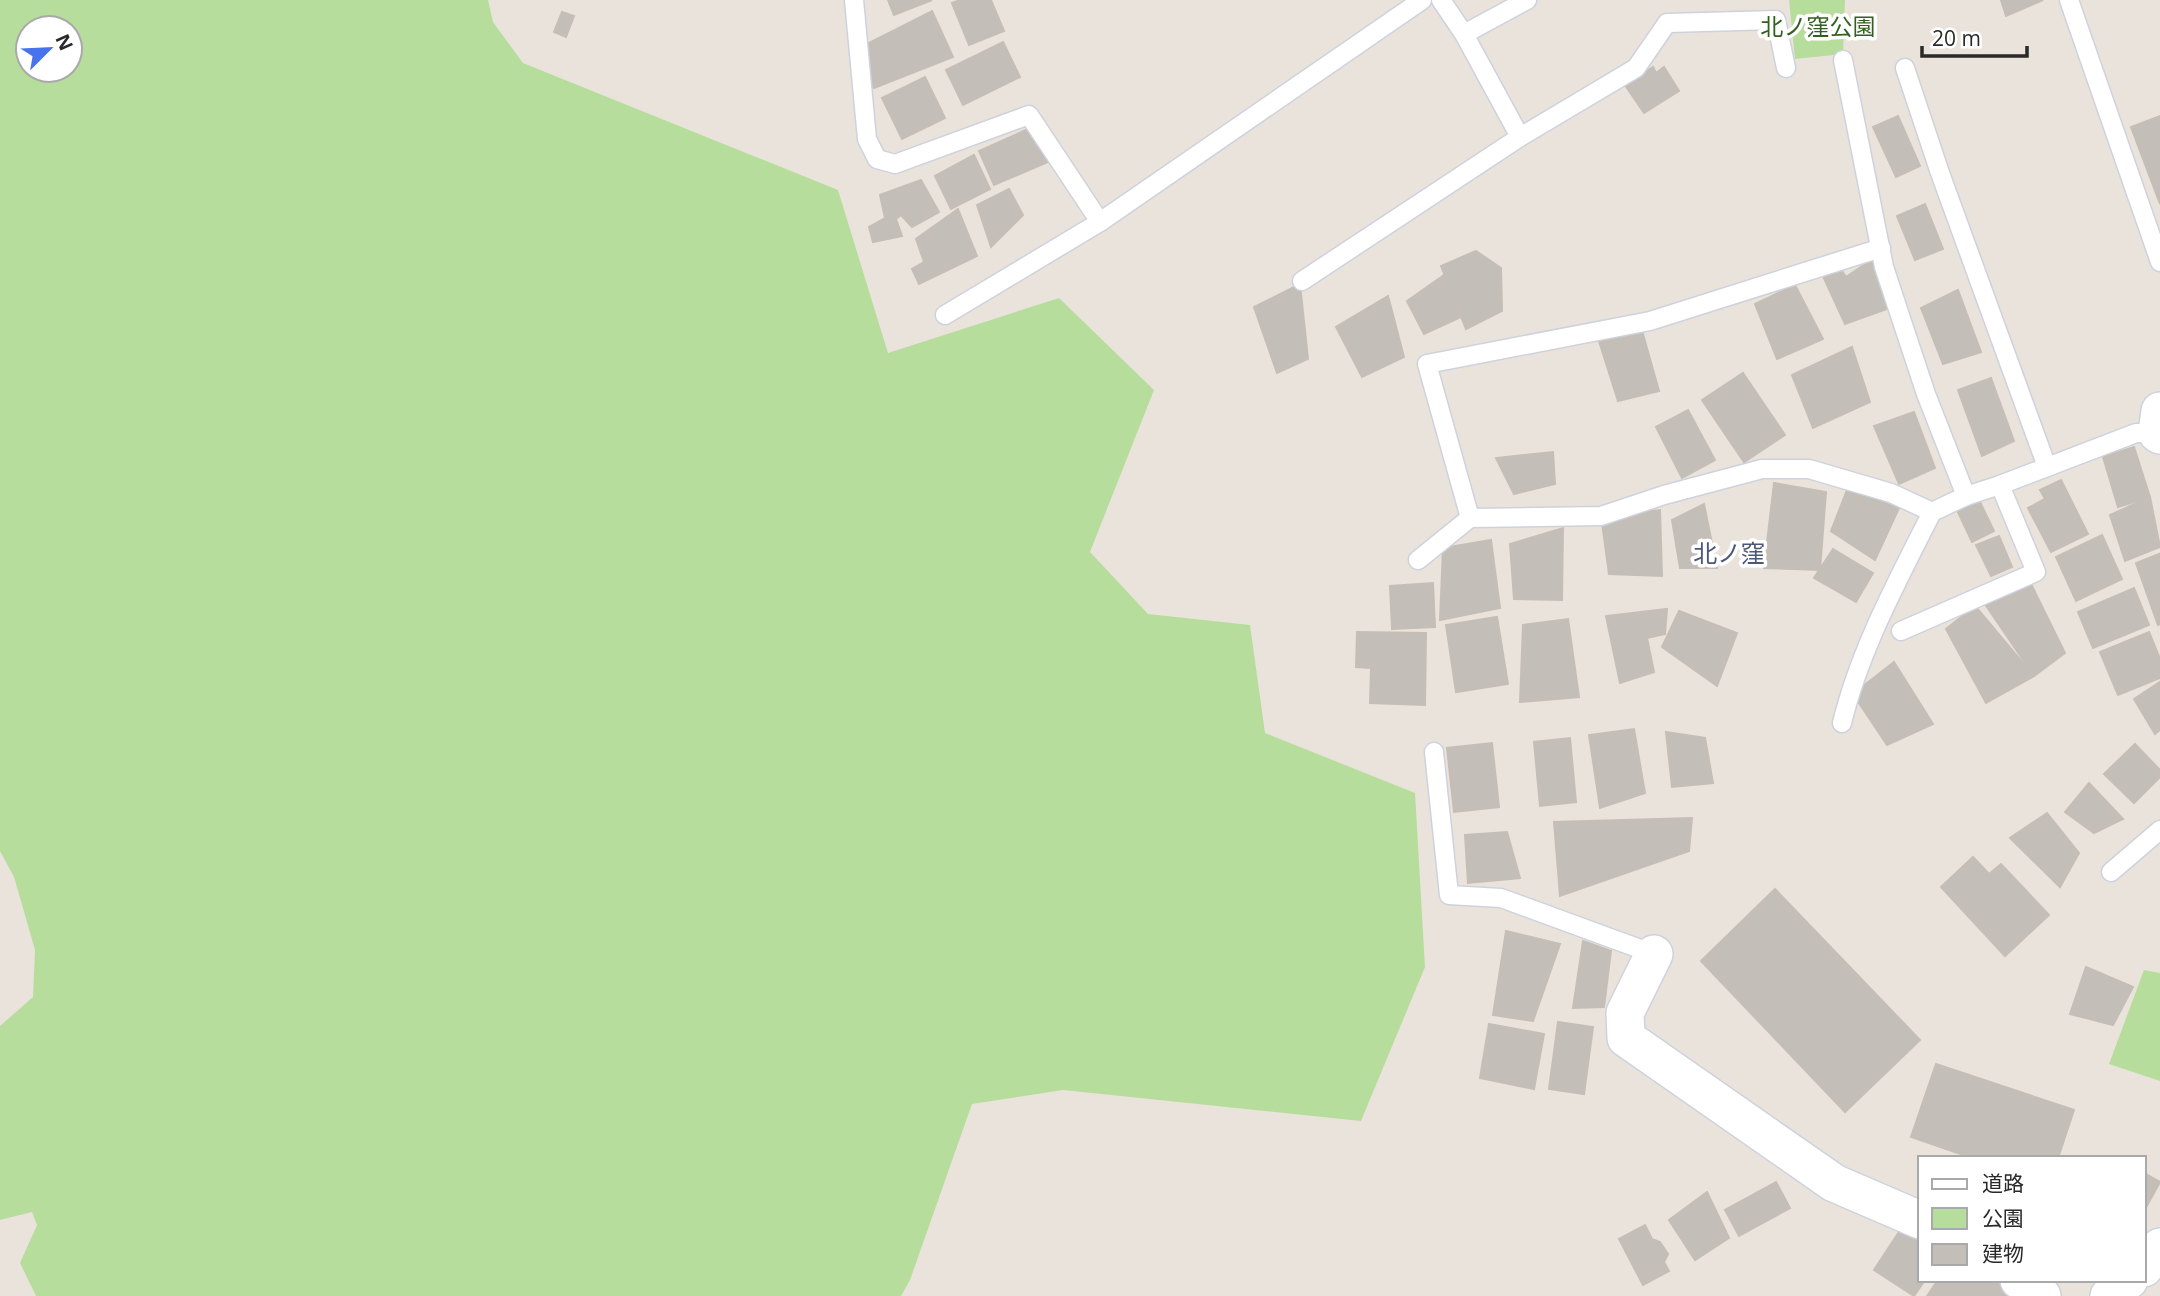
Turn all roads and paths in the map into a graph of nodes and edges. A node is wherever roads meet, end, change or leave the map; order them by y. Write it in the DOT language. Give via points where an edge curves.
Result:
graph roads {
  1 [pos="854,0"];
  2 [pos="1422,0"];
  3 [pos="1441,0"];
  4 [pos="1527,0"];
  5 [pos="2069,0"];
  6 [pos="1464,34"];
  7 [pos="1843,60"];
  8 [pos="1786,68"];
  9 [pos="1905,68"];
  10 [pos="1520,137"];
  11 [pos="1100,222"];
  12 [pos="1881,248"];
  13 [pos="2160,262"];
  14 [pos="1302,281"];
  15 [pos="946,315"];
  16 [pos="2159,432"];
  17 [pos="2046,467"];
  18 [pos="2000,485"];
  19 [pos="1966,496"];
  20 [pos="1932,512"];
  21 [pos="1470,518"];
  22 [pos="1418,560"];
  23 [pos="1901,631"];
  24 [pos="1842,723"];
  25 [pos="1434,752"];
  26 [pos="2160,830"];
  27 [pos="2111,872"];
  28 [pos="1654,954"];
  29 [pos="1918,1219"];
  30 [pos="2160,1247"];
  31 [pos="2146,1265"];
  32 [pos="2022,1282"];
  33 [pos="2126,1282"];
  34 [pos="2042,1296"];
  35 [pos="2109,1296"];
  1 -- 11 [label="lane" via="867,139 877,159 895,164 1028,115"];
  2 -- 11 [label="lane"];
  3 -- 6 [label="lane"];
  4 -- 6 [label="lane"];
  5 -- 13 [label="lane"];
  6 -- 10 [label="lane"];
  7 -- 12 [label="lane"];
  8 -- 10 [label="lane" via="1776,20 1667,23 1636,68"];
  9 -- 17 [label="lane"];
  10 -- 14 [label="lane"];
  11 -- 15 [label="lane"];
  12 -- 19 [label="lane" via="1926,394"];
  12 -- 21 [label="lane" via="1650,321 1427,364"];
  16 -- 17 [label="lane" via="2136,433"];
  17 -- 18 [label="lane"];
  18 -- 19 [label="lane"];
  18 -- 23 [label="lane" via="2036,572"];
  19 -- 20 [label="lane"];
  20 -- 21 [label="lane" via="1891,493 1808,469 1762,469 1601,516"];
  20 -- 24 [label="lane" via="1876,625 1850,688"];
  21 -- 22 [label="lane"];
  25 -- 28 [label="lane" via="1448,895 1502,898"];
  26 -- 27 [label="lane"];
  28 -- 29 [label="street" via="1625,1013 1626,1038 1833,1184"];
  30 -- 31 [label="street"];
  32 -- 34 [label="street"];
  33 -- 35 [label="street"];
}
